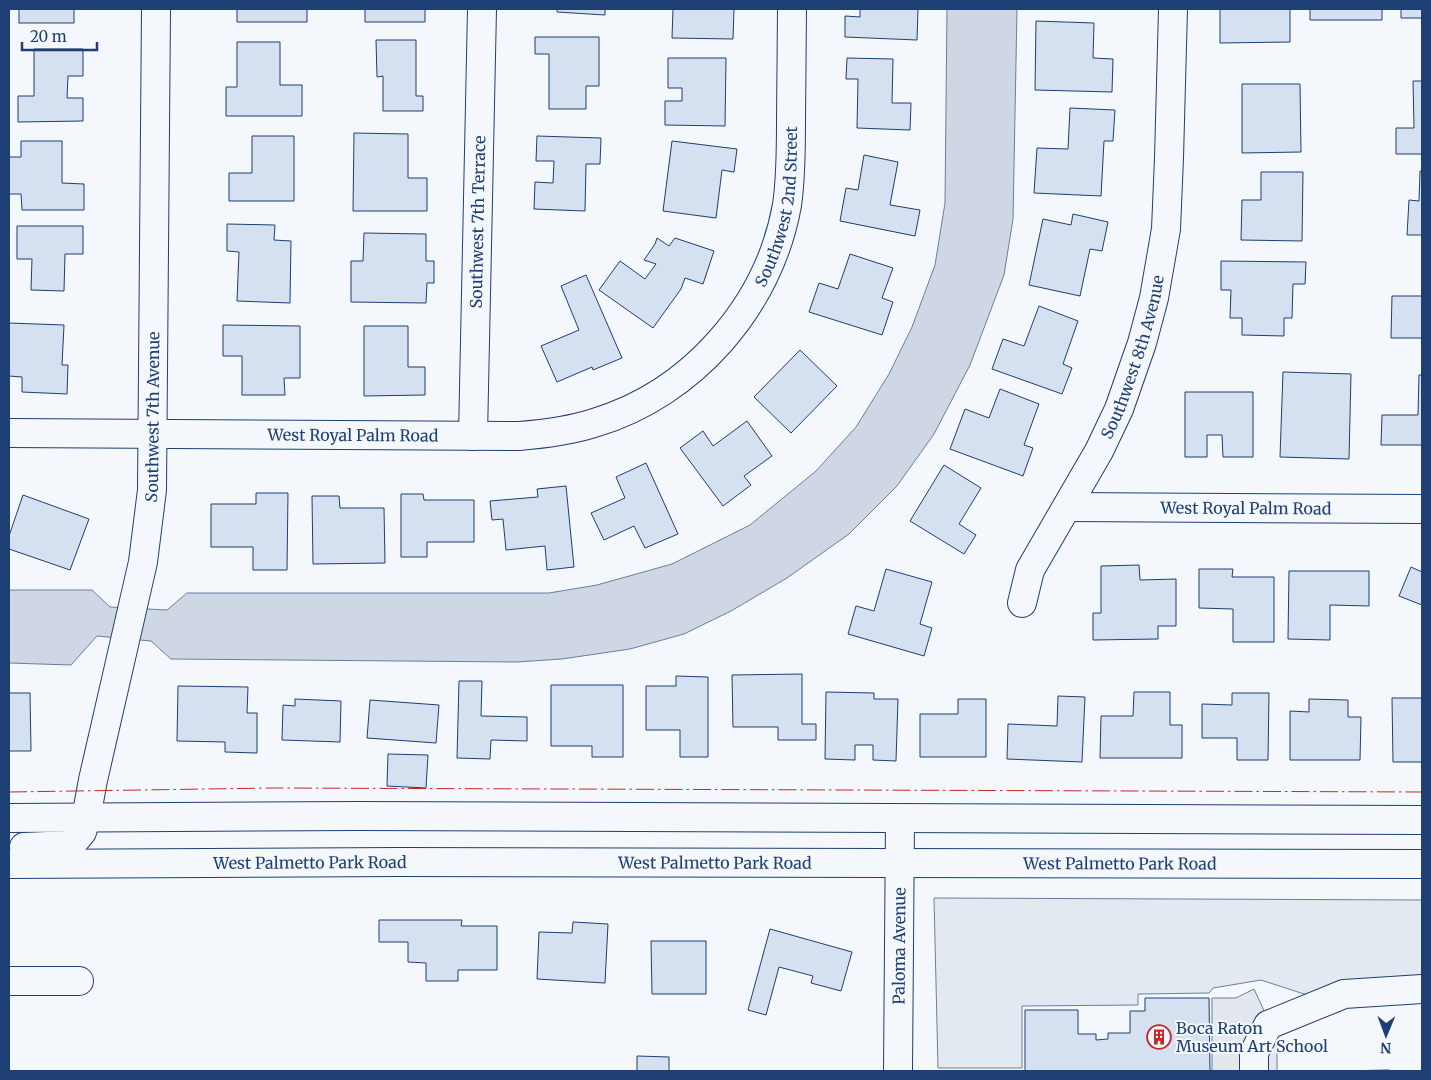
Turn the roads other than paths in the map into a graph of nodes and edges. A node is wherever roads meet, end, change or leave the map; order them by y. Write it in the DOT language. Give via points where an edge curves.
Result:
graph roads {
  1 [pos="156,9"];
  2 [pos="482,9"];
  3 [pos="792,9"];
  4 [pos="1173,9"];
  5 [pos="684,376"];
  6 [pos="9,433"];
  7 [pos="154,434"];
  8 [pos="473,436"];
  9 [pos="1068,507"];
  10 [pos="1422,509"];
  11 [pos="1022,603"];
  12 [pos="9,818"];
  13 [pos="86,818"];
  14 [pos="900,820"];
  15 [pos="1422,820"];
  16 [pos="9,847"];
  17 [pos="898,863"];
  18 [pos="9,864"];
  19 [pos="1422,864"];
  20 [pos="79,981"];
  21 [pos="9,982"];
  22 [pos="1422,989"];
  23 [pos="898,1071"];
  24 [pos="1254,1071"];
  1 -- 7 [label="street, Southwest 7th Avenue"];
  2 -- 8 [label="street, Southwest 7th Terrace"];
  3 -- 5 [label="street, Southwest 2nd Street" via="790,182 781,231 751,301 720,342"];
  4 -- 9 [label="street, Southwest 8th Avenue" via="1166,229 1154,298 1119,409"];
  5 -- 8 [label="street, West Royal Palm Road" via="641,404 594,423 544,434"];
  6 -- 7 [label="street, West Royal Palm Road"];
  7 -- 8 [label="street, West Royal Palm Road"];
  7 -- 13 [label="street, Southwest 7th Avenue" via="144,562"];
  9 -- 10 [label="street, West Royal Palm Road"];
  9 -- 11 [label="street, Southwest 8th Avenue" via="1030,570"];
  12 -- 13 [label="street"];
  13 -- 14 [label="street" via="356,816"];
  13 -- 16 [label="street, Southwest 7th Avenue" via="82,832 71,845"];
  14 -- 15 [label="street"];
  14 -- 17 [label="street, Paloma Avenue"];
  17 -- 18 [label="street, West Palmetto Park Road"];
  17 -- 19 [label="street, West Palmetto Park Road"];
  17 -- 23 [label="street, Paloma Avenue"];
  20 -- 21 [label="street"];
  22 -- 24 [label="street" via="1344,994 1268,1025 1254,1053"];
}
